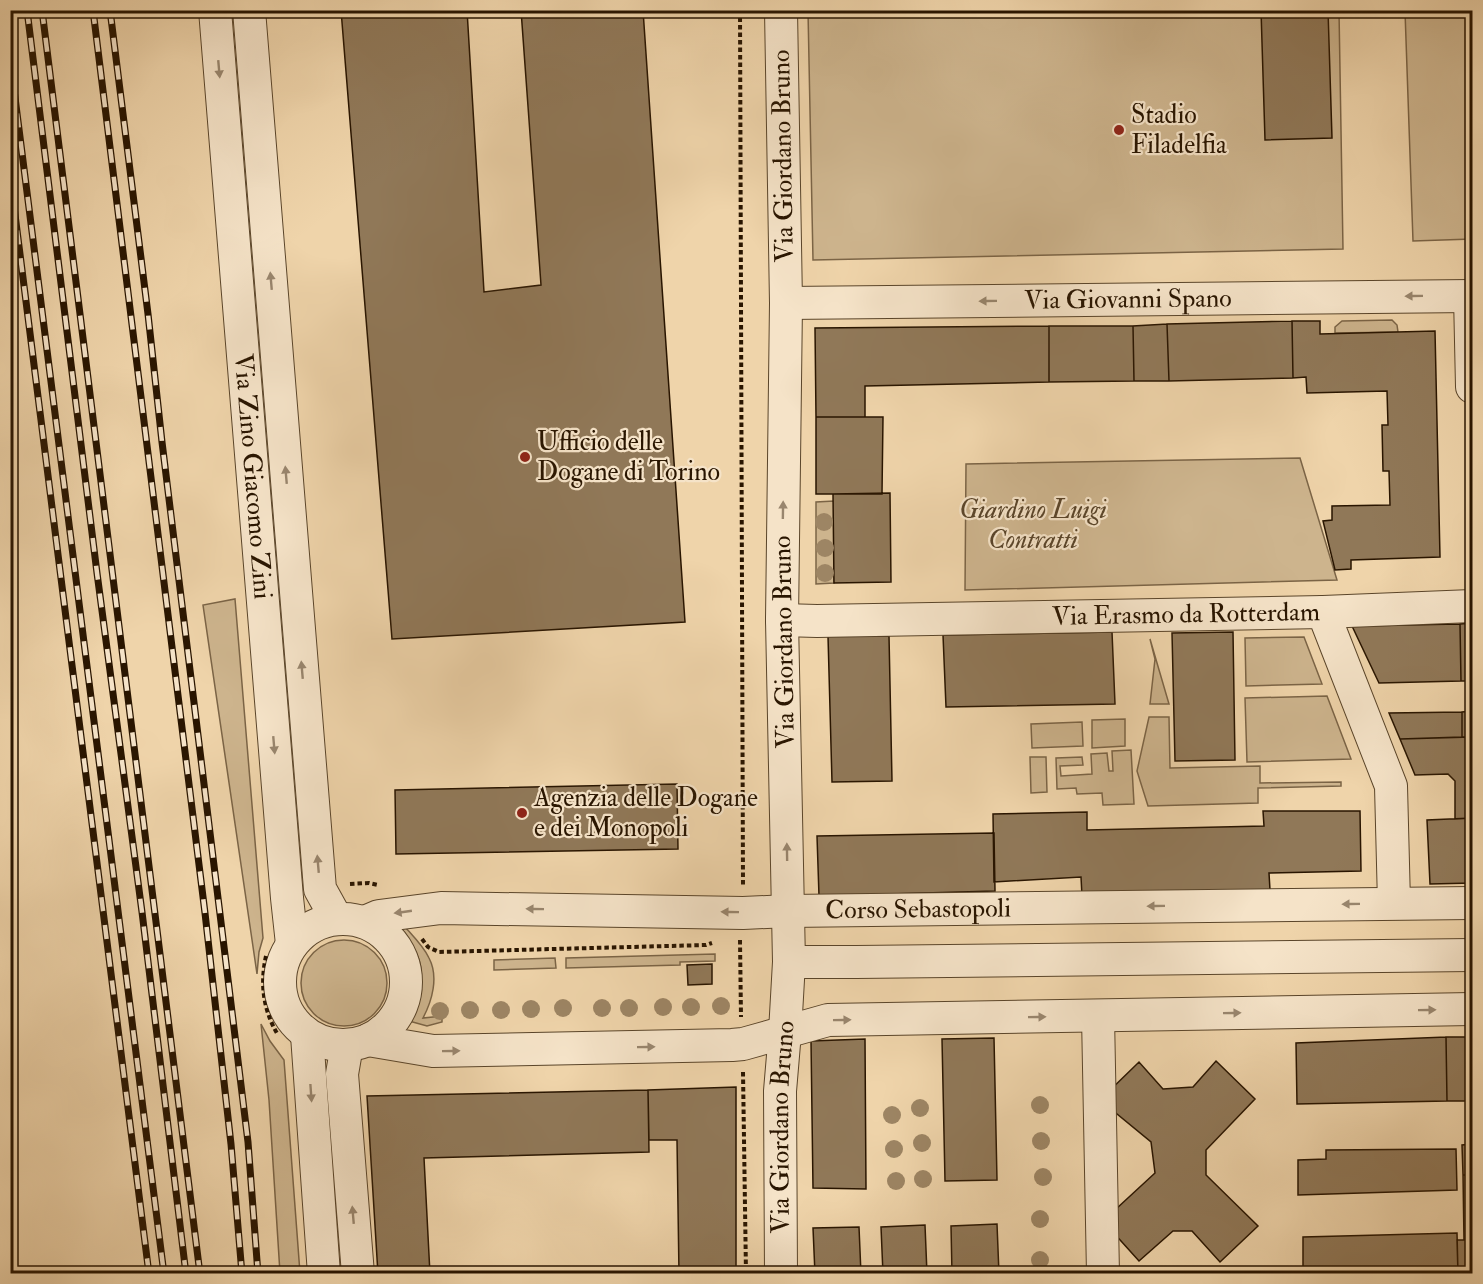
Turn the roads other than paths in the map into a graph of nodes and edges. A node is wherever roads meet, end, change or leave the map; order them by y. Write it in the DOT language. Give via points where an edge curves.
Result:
graph roads {
  1 [pos="214,10"];
  2 [pos="249,10"];
  3 [pos="781,10"];
  4 [pos="1471,296"];
  5 [pos="786,303"];
  6 [pos="1473,387"];
  7 [pos="1473,606"];
  8 [pos="1323,612"];
  9 [pos="782,620"];
  10 [pos="1394,903"];
  11 [pos="1473,903"];
  12 [pos="788,911"];
  13 [pos="351,920"];
  14 [pos="292,944"];
  15 [pos="1473,955"];
  16 [pos="789,962"];
  17 [pos="1473,1009"];
  18 [pos="1098,1016"];
  19 [pos="785,1032"];
  20 [pos="307,1035"];
  21 [pos="358,1043"];
  22 [pos="324,1274"];
  23 [pos="358,1274"];
  24 [pos="781,1274"];
  25 [pos="1103,1274"];
  1 -- 14 [label="street, Via Zino Giacomo Zini, one-way"];
  13 -- 2 [label="street, Via Zino Giacomo Zini, one-way" via="320,889"];
  3 -- 5 [label="street, Via Giordano Bruno"];
  4 -- 5 [label="street, Via Giovanni Spano, one-way"];
  4 -- 6 [label="street, Via Giovanni Spano"];
  9 -- 5 [label="street, Via Giordano Bruno, one-way"];
  7 -- 8 [label="street"];
  8 -- 9 [label="street, Via Erasmo da Rotterdam"];
  8 -- 10 [label="street, Via Erasmo da Rotterdam" via="1391,786"];
  12 -- 9 [label="street, Via Giordano Bruno, one-way"];
  10 -- 11 [label="street, Corso Sebastopoli"];
  10 -- 12 [label="street, Corso Sebastopoli, one-way"];
  12 -- 13 [label="street, Corso Sebastopoli, one-way" via="441,908"];
  12 -- 16 [label="street, Via Giordano Bruno"];
  13 -- 14 [label="street" via="319,923"];
  13 -- 21 [label="street" via="382,932 395,945 404,962 407,981 396,1017 383,1031"];
  14 -- 20 [label="street" via="282,962 282,1003 292,1021"];
  15 -- 16 [label="street, Corso Sebastopoli"];
  16 -- 19 [label="street, Via Giordano Bruno"];
  18 -- 17 [label="street, one-way"];
  19 -- 18 [label="street, one-way" via="828,1020"];
  18 -- 25 [label="street"];
  21 -- 19 [label="street, one-way" via="433,1051 743,1044"];
  19 -- 24 [label="street, Via Giordano Bruno" via="780,1091"];
  20 -- 21 [label="street" via="323,1042"];
  20 -- 22 [label="street, one-way"];
  23 -- 21 [label="street, one-way" via="342,1074"];
}
